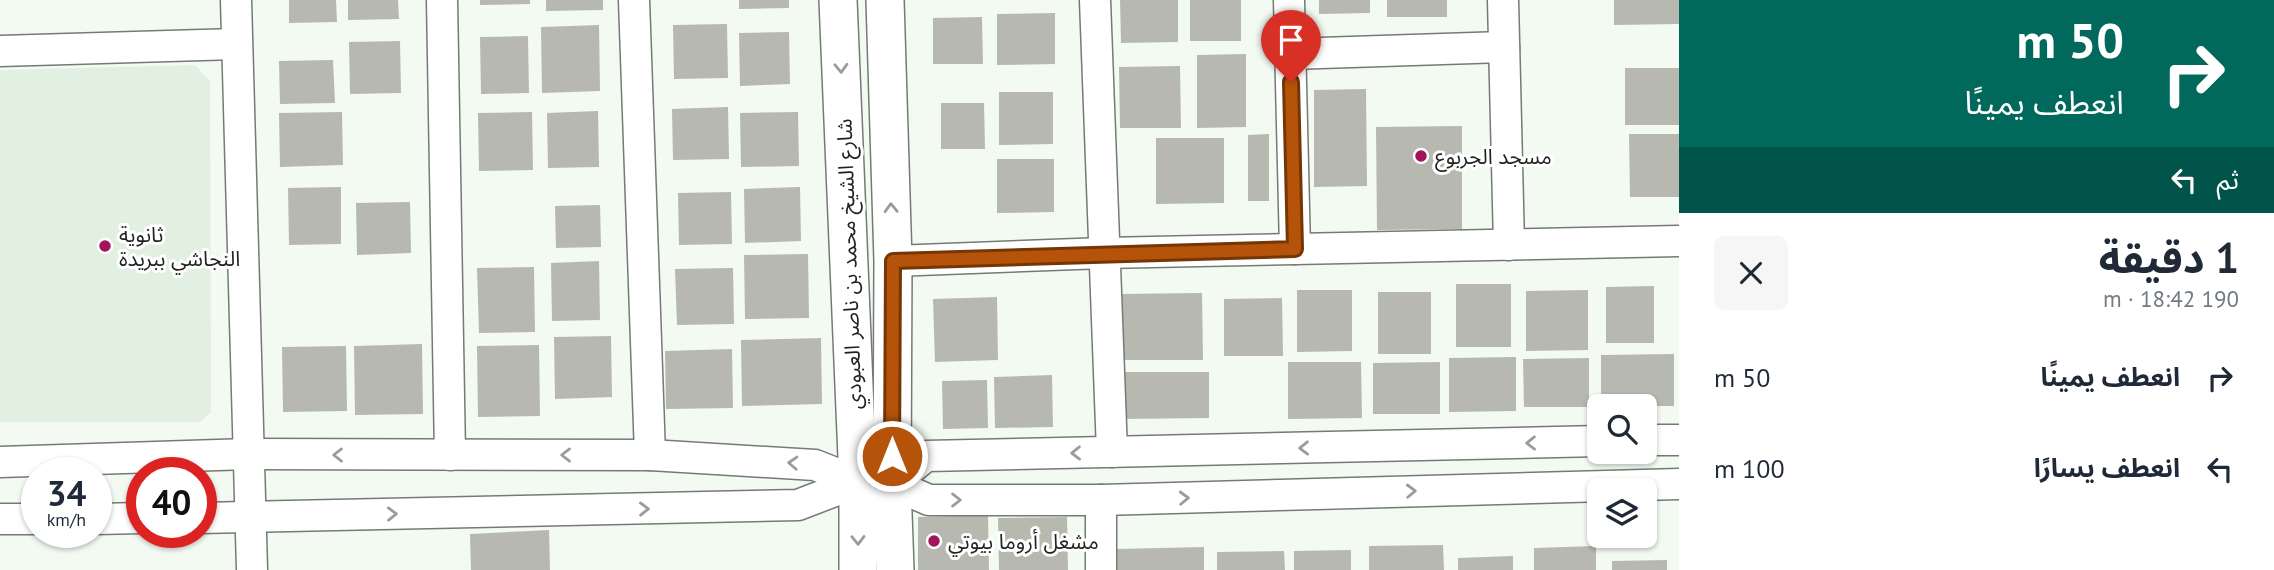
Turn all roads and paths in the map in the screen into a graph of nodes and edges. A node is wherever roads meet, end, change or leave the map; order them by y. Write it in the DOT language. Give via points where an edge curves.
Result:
graph roads {
  1 [pos="236,0"];
  2 [pos="442,0"];
  3 [pos="634,0"];
  4 [pos="838,0"];
  5 [pos="885,0"];
  6 [pos="1095,0"];
  7 [pos="1289,0"];
  8 [pos="1503,0"];
  9 [pos="236,44"];
  10 [pos="1504,47"];
  11 [pos="0,51"];
  12 [pos="1290,54"];
  13 [pos="1679,241"];
  14 [pos="1509,245"];
  15 [pos="1295,249"];
  16 [pos="1104,253"];
  17 [pos="893,261"];
  18 [pos="1657,440"];
  19 [pos="1679,440"];
  20 [pos="1587,441"];
  21 [pos="1112,452"];
  22 [pos="248,454"];
  23 [pos="450,455"];
  24 [pos="650,455"];
  25 [pos="0,462"];
  26 [pos="875,483"];
  27 [pos="1679,484"];
  28 [pos="1101,500"];
  29 [pos="217,518"];
  30 [pos="251,518"];
  31 [pos="0,519"];
  32 [pos="21,519"];
  33 [pos="252,570"];
  34 [pos="858,570"];
  35 [pos="895,570"];
  36 [pos="1101,570"];
  1 -- 9 [label="street"];
  2 -- 23 [label="street"];
  3 -- 24 [label="street"];
  4 -- 26 [label="street, شارع الشيخ محمد بن ناصر العبودي, one-way"];
  17 -- 5 [label="street, شارع الشيخ محمد بن ناصر العبودي, one-way"];
  6 -- 16 [label="street"];
  7 -- 12 [label="street"];
  8 -- 10 [label="street"];
  9 -- 11 [label="street"];
  9 -- 22 [label="street"];
  10 -- 12 [label="street"];
  10 -- 14 [label="street"];
  12 -- 15 [label="street"];
  13 -- 14 [label="street"];
  14 -- 15 [label="street"];
  15 -- 16 [label="street"];
  16 -- 17 [label="street"];
  16 -- 21 [label="street"];
  17 -- 26 [label="street, شارع الشيخ محمد بن ناصر العبودي"];
  18 -- 19 [label="street"];
  20 -- 21 [label="street, one-way"];
  21 -- 26 [label="street, one-way" via="926,456"];
  23 -- 22 [label="street, one-way"];
  22 -- 25 [label="street"];
  22 -- 30 [label="street"];
  24 -- 23 [label="street, one-way"];
  26 -- 24 [label="street, one-way" via="815,465"];
  26 -- 28 [label="street, one-way" via="929,500"];
  30 -- 26 [label="street, one-way" via="798,505"];
  26 -- 34 [label="street, شارع الشيخ محمد بن ناصر العبودي, one-way"];
  26 -- 35 [label="street, شارع الشيخ محمد بن ناصر العبودي"];
  28 -- 27 [label="street, one-way"];
  28 -- 36 [label="street"];
  29 -- 30 [label="street"];
  30 -- 33 [label="street"];
  31 -- 32 [label="street"];
}
